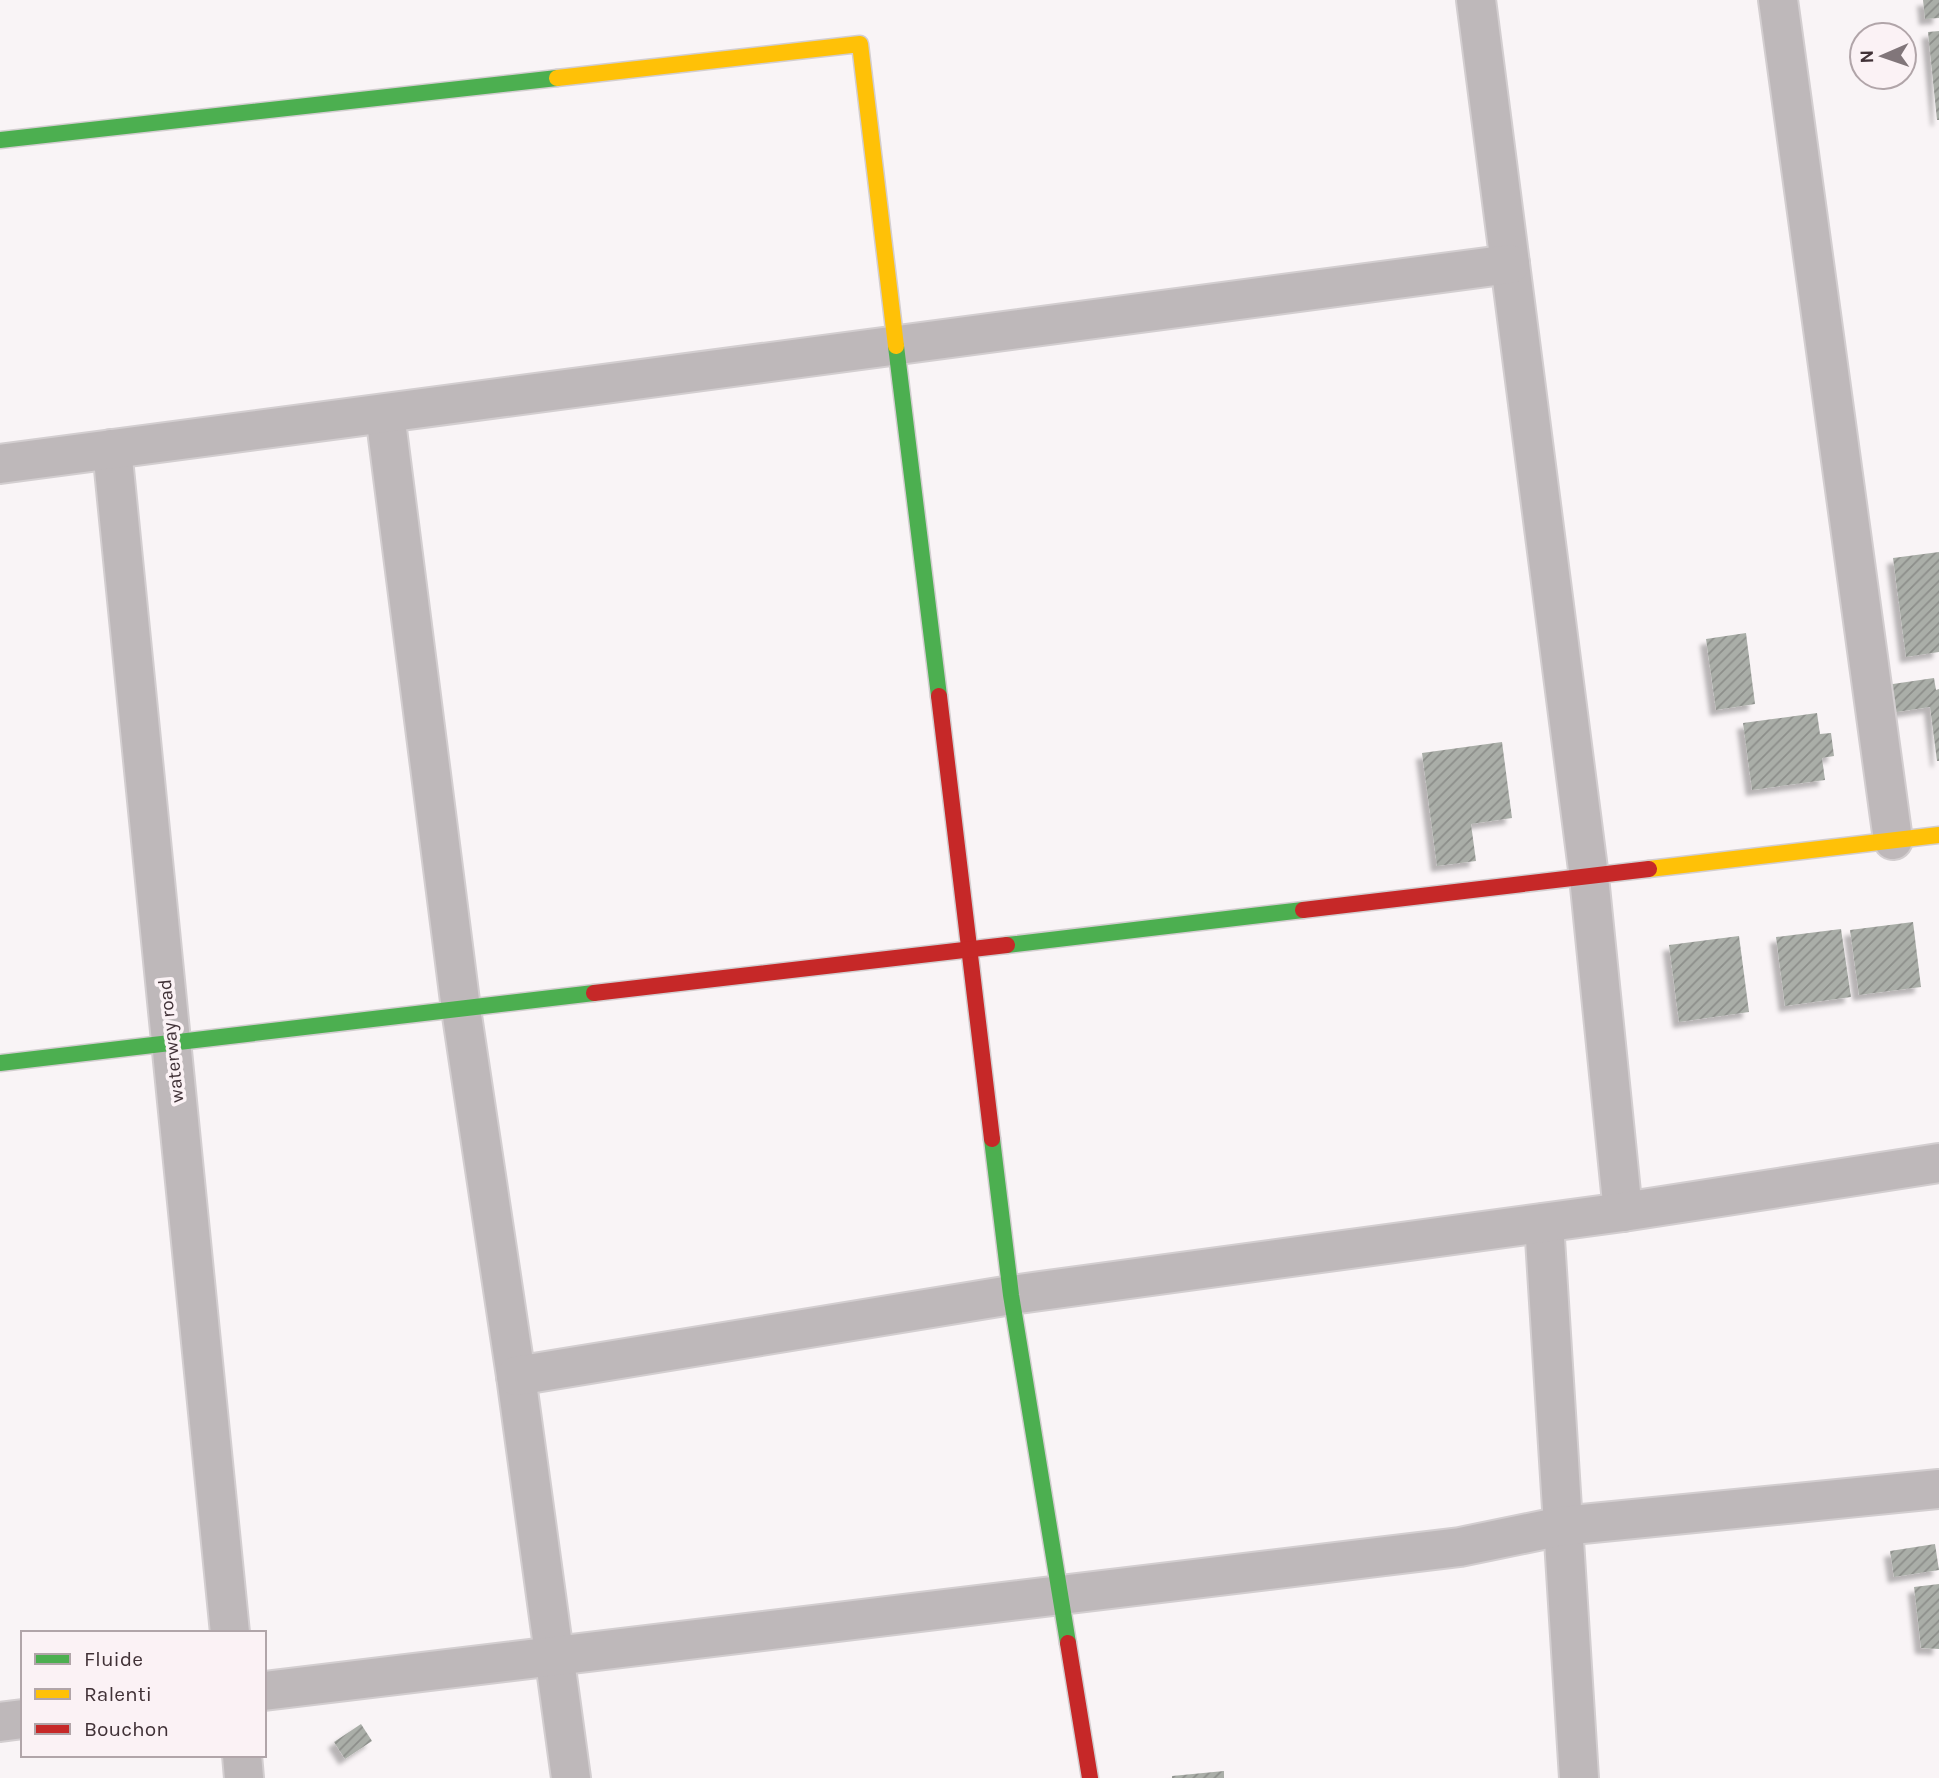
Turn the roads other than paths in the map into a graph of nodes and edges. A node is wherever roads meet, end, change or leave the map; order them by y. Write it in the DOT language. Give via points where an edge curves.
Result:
graph roads {
  1 [pos="1476,0"];
  2 [pos="1778,0"];
  3 [pos="0,140"];
  4 [pos="1510,264"];
  5 [pos="895,345"];
  6 [pos="384,414"];
  7 [pos="112,449"];
  8 [pos="0,464"];
  9 [pos="1939,835"];
  10 [pos="1893,841"];
  11 [pos="1589,877"];
  12 [pos="969,949"];
  13 [pos="461,1009"];
  14 [pos="172,1041"];
  15 [pos="0,1063"];
  16 [pos="1939,1163"];
  17 [pos="1623,1212"];
  18 [pos="1544,1223"];
  19 [pos="1011,1296"];
  20 [pos="516,1376"];
  21 [pos="1939,1489"];
  22 [pos="1562,1526"];
  23 [pos="1059,1595"];
  24 [pos="230,1631"];
  25 [pos="554,1656"];
  26 [pos="266,1690"];
  27 [pos="21,1719"];
  28 [pos="0,1722"];
  29 [pos="242,1757"];
  30 [pos="244,1778"];
  31 [pos="571,1778"];
  32 [pos="1090,1778"];
  33 [pos="1578,1778"];
  1 -- 4 [label="street"];
  2 -- 10 [label="street"];
  3 -- 5 [label="street" via="860,44"];
  4 -- 5 [label="street"];
  4 -- 11 [label="street"];
  5 -- 6 [label="street"];
  5 -- 12 [label="street"];
  6 -- 7 [label="street"];
  6 -- 13 [label="street"];
  7 -- 8 [label="street"];
  7 -- 14 [label="street, waterway road"];
  9 -- 10 [label="street"];
  10 -- 11 [label="street"];
  11 -- 12 [label="street"];
  11 -- 17 [label="street"];
  12 -- 13 [label="street"];
  12 -- 19 [label="street"];
  13 -- 14 [label="street"];
  13 -- 20 [label="street"];
  14 -- 15 [label="street"];
  14 -- 24 [label="street, waterway road"];
  16 -- 17 [label="street"];
  17 -- 18 [label="street"];
  18 -- 19 [label="street"];
  18 -- 22 [label="street"];
  19 -- 20 [label="street"];
  19 -- 23 [label="street"];
  20 -- 25 [label="street"];
  21 -- 22 [label="street"];
  22 -- 23 [label="street" via="1460,1547"];
  22 -- 33 [label="street"];
  23 -- 25 [label="street"];
  23 -- 32 [label="street"];
  25 -- 26 [label="street"];
  25 -- 31 [label="street"];
  27 -- 28 [label="street"];
  29 -- 30 [label="street"];
}
